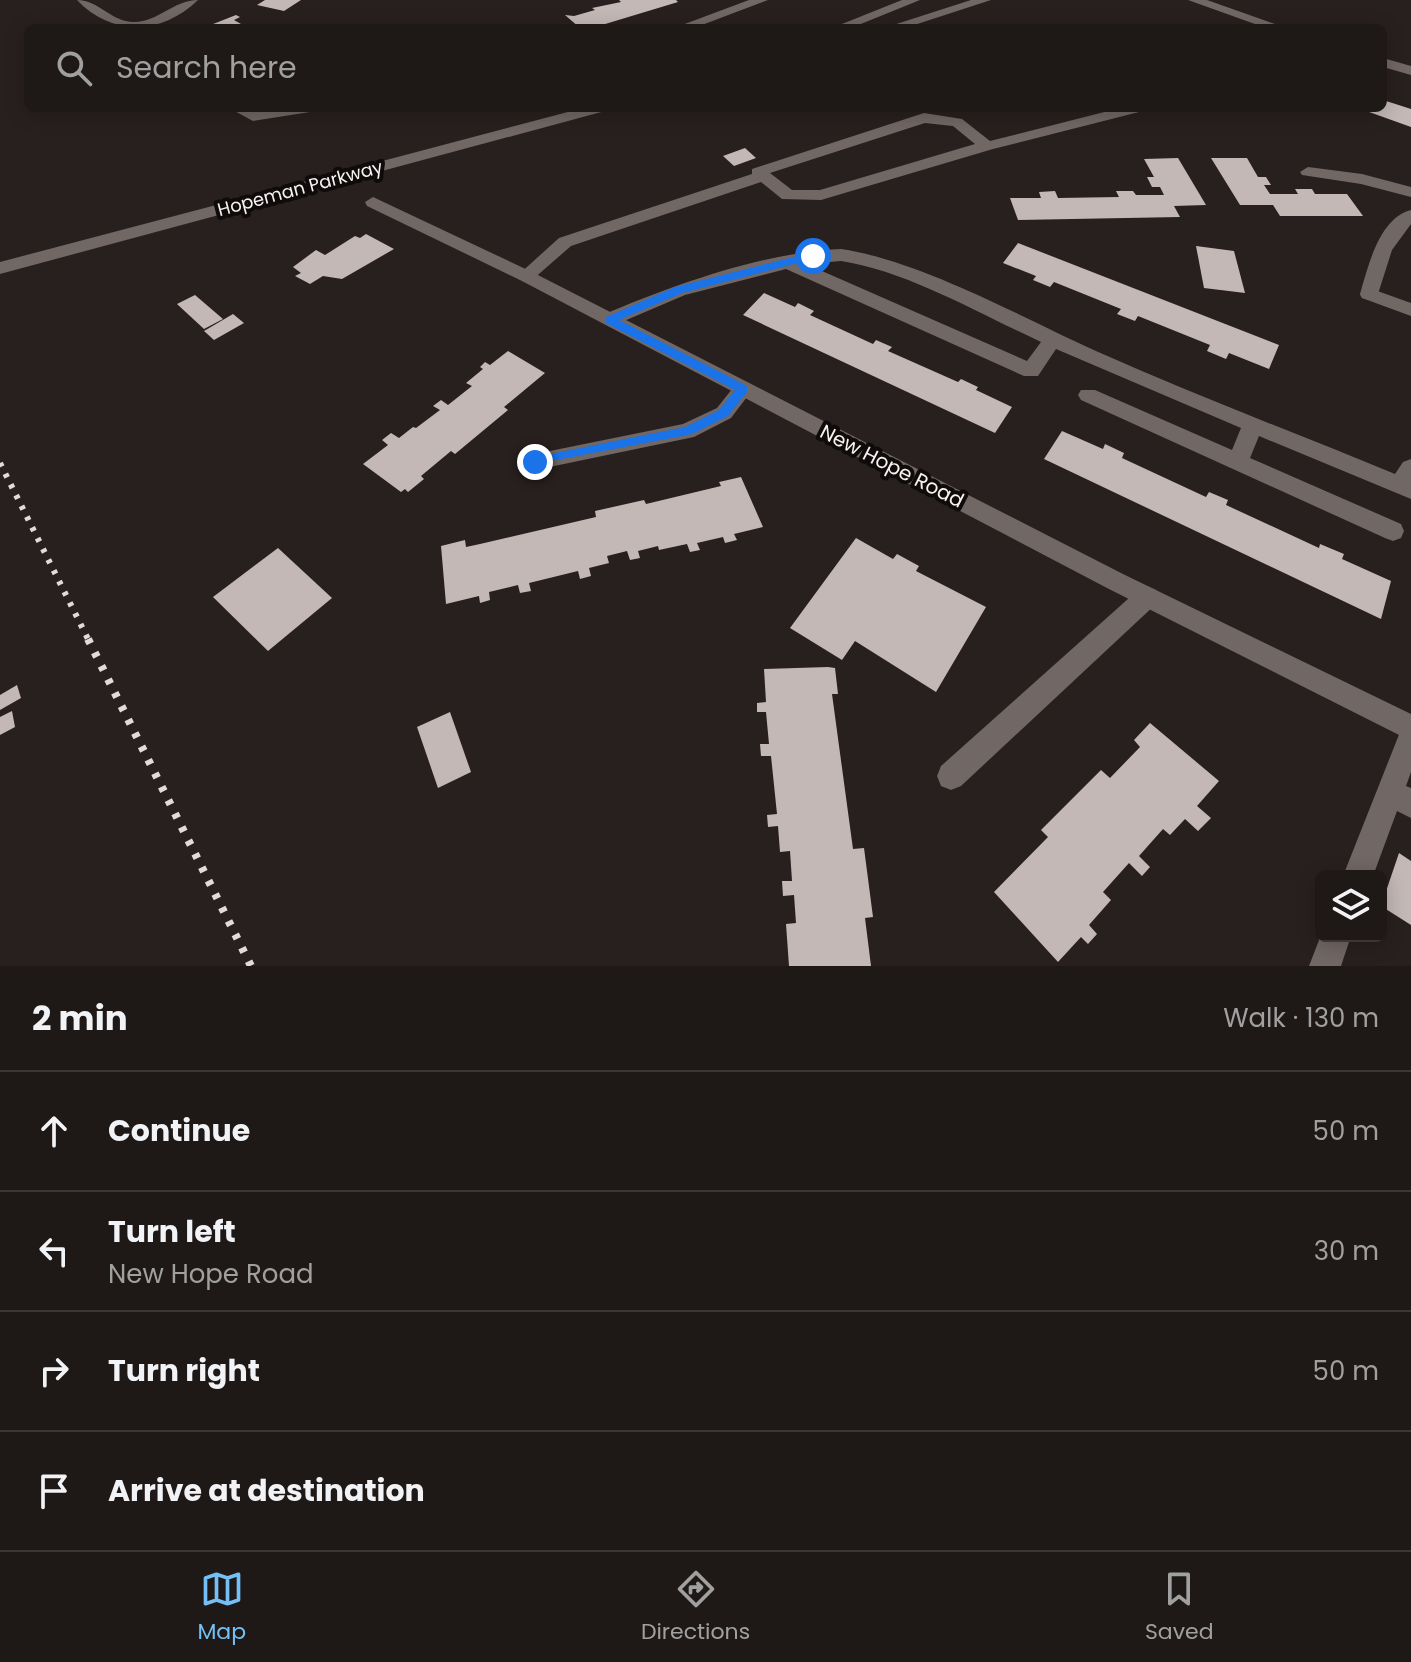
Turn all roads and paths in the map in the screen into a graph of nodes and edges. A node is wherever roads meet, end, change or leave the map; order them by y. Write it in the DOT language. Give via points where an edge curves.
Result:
graph roads {
  1 [pos="83,0"];
  2 [pos="192,0"];
  3 [pos="762,0"];
  4 [pos="914,0"];
  5 [pos="985,0"];
  6 [pos="1194,0"];
  7 [pos="115,24"];
  8 [pos="146,24"];
  9 [pos="693,24"];
  10 [pos="850,24"];
  11 [pos="904,24"];
  12 [pos="1267,24"];
  13 [pos="1387,63"];
  14 [pos="1411,71"];
  15 [pos="244,112"];
  16 [pos="282,112"];
  17 [pos="585,112"];
  18 [pos="1122,112"];
  19 [pos="987,146"];
  20 [pos="1308,172"];
  21 [pos="763,176"];
  22 [pos="1411,192"];
  23 [pos="373,202"];
  24 [pos="1411,215"];
  25 [pos="787,262"];
  26 [pos="0,268"];
  27 [pos="526,276"];
  28 [pos="1411,310"];
  29 [pos="610,320"];
  30 [pos="1053,339"];
  31 [pos="743,389"];
  32 [pos="1088,395"];
  33 [pos="1253,425"];
  34 [pos="535,462"];
  35 [pos="1238,462"];
  36 [pos="1407,481"];
  37 [pos="1393,531"];
  38 [pos="1147,597"];
  39 [pos="1411,728"];
  40 [pos="1411,736"];
  41 [pos="951,776"];
  42 [pos="1400,798"];
  43 [pos="1361,870"];
  44 [pos="1334,942"];
  45 [pos="1325,966"];
  1 -- 7 [label="street"];
  2 -- 8 [label="street"];
  3 -- 9 [label="street"];
  4 -- 10 [label="street"];
  5 -- 11 [label="street"];
  6 -- 12 [label="street"];
  13 -- 14 [label="street"];
  15 -- 16 [label="street"];
  17 -- 26 [label="street, Hopeman Parkway"];
  18 -- 19 [label="street"];
  19 -- 21 [label="street" via="821,195 788,195"];
  19 -- 21 [label="street" via="957,122 924,118 758,172"];
  20 -- 22 [label="street"];
  21 -- 27 [label="street" via="565,242"];
  23 -- 27 [label="street, New Hope Road"];
  24 -- 28 [label="street" via="1396,228 1378,259 1369,294"];
  25 -- 29 [label="street" via="679,290"];
  25 -- 30 [label="street" via="827,255 867,259"];
  25 -- 30 [label="street" via="1031,371"];
  27 -- 29 [label="street, New Hope Road"];
  29 -- 31 [label="street, New Hope Road"];
  30 -- 33 [label="street"];
  31 -- 34 [label="street" via="724,413 687,431"];
  31 -- 38 [label="street, New Hope Road"];
  32 -- 35 [label="street"];
  33 -- 35 [label="street"];
  33 -- 36 [label="street"];
  35 -- 37 [label="street"];
  38 -- 39 [label="street, New Hope Road"];
  38 -- 41 [label="street"];
  40 -- 42 [label="street"];
  42 -- 43 [label="street"];
  44 -- 45 [label="street"];
}
